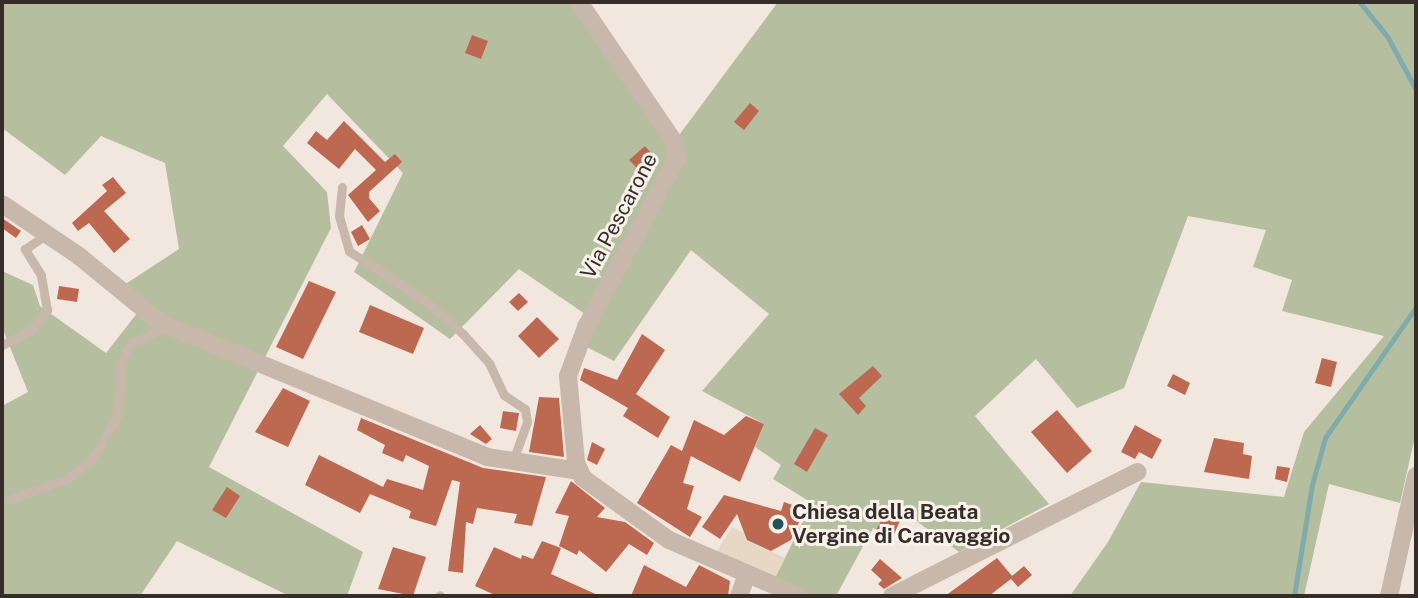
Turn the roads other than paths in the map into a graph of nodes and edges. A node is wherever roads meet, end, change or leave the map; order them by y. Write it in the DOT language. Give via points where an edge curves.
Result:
graph roads {
  1 [pos="579,2"];
  2 [pos="342,187"];
  3 [pos="2,204"];
  4 [pos="47,234"];
  5 [pos="169,326"];
  6 [pos="2,345"];
  7 [pos="514,458"];
  8 [pos="580,471"];
  9 [pos="1137,472"];
  10 [pos="1416,477"];
  11 [pos="11,499"];
  12 [pos="740,571"];
  13 [pos="740,596"];
  14 [pos="799,596"];
  15 [pos="892,596"];
  16 [pos="1389,596"];
  1 -- 8 [label="street, Via Pescarone" via="674,142 677,158 586,327 568,376 572,443"];
  2 -- 7 [label="lane" via="339,216 349,251 428,303 463,334 489,363 504,395 525,409 527,422"];
  3 -- 4 [label="street"];
  4 -- 5 [label="street"];
  4 -- 6 [label="lane" via="25,249 41,275 47,310 31,330"];
  5 -- 7 [label="street" via="460,447 487,457"];
  5 -- 11 [label="lane" via="131,343 122,361 117,417 93,458 69,478"];
  7 -- 8 [label="street"];
  8 -- 12 [label="street" via="583,478 668,540"];
  9 -- 15 [label="street"];
  10 -- 16 [label="street"];
  12 -- 13 [label="street"];
  12 -- 14 [label="street"];
}
